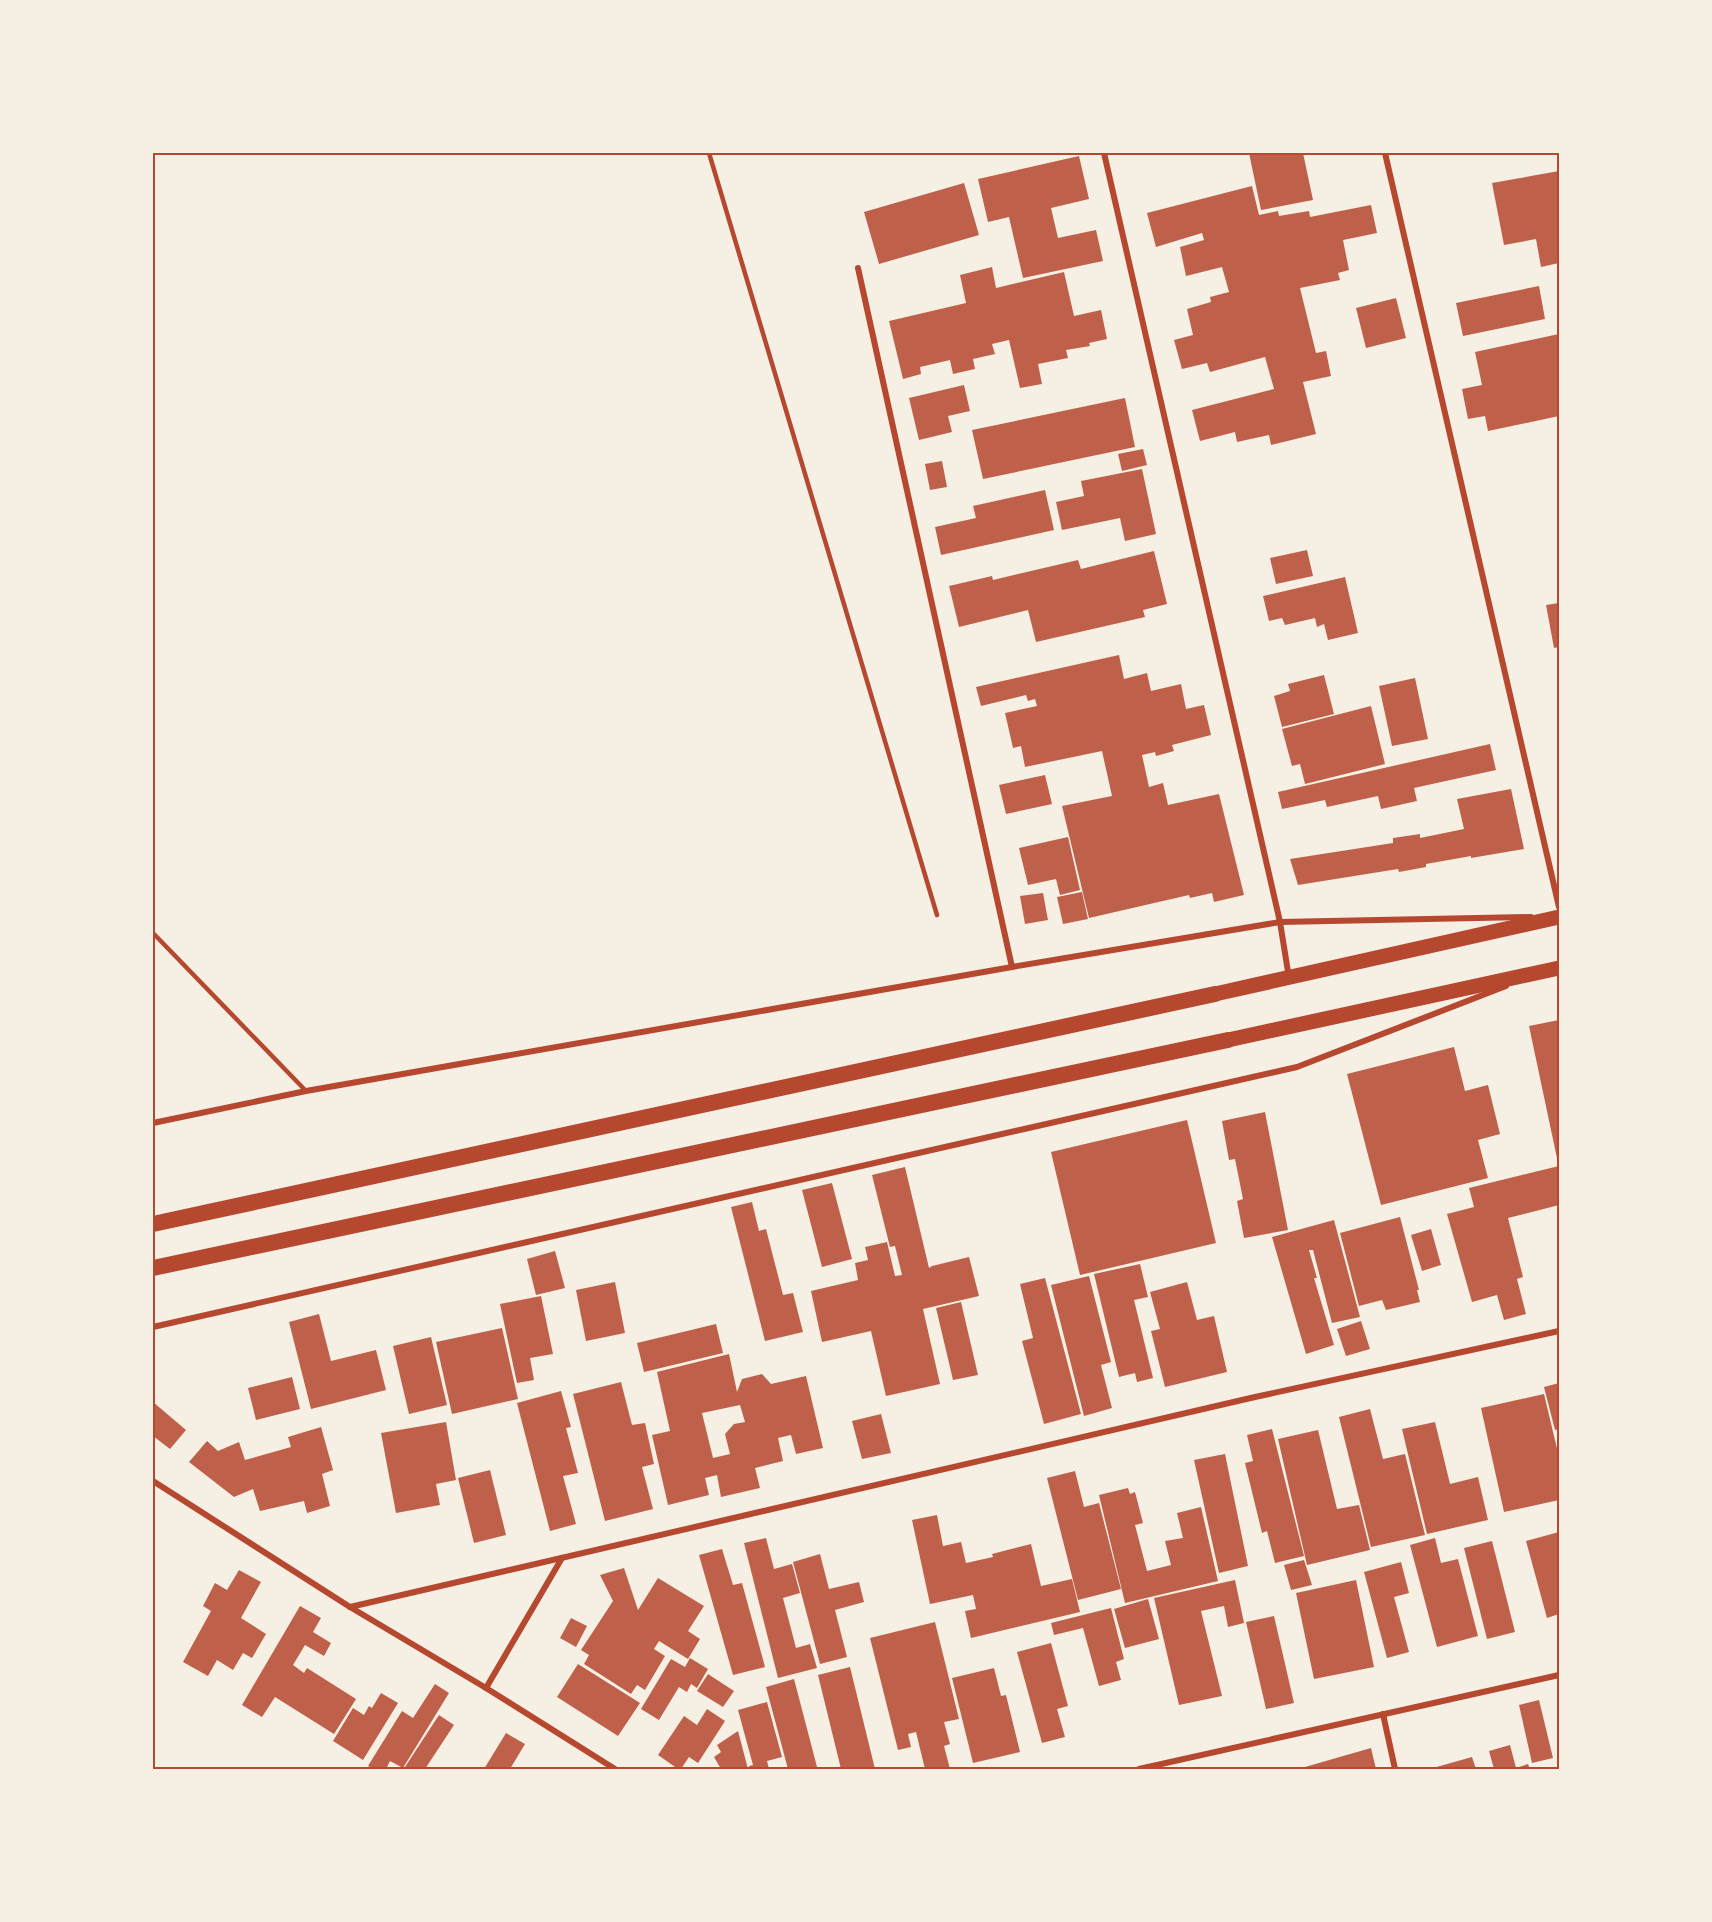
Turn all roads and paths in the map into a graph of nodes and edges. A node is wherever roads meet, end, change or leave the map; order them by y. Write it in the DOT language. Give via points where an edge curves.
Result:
graph roads {
  1 [pos="709,153"];
  2 [pos="1104,153"];
  3 [pos="1385,153"];
  4 [pos="858,268"];
  5 [pos="1559,907"];
  6 [pos="937,915"];
  7 [pos="1559,917"];
  8 [pos="1280,922"];
  9 [pos="153,933"];
  10 [pos="1012,967"];
  11 [pos="1559,968"];
  12 [pos="1542,972"];
  13 [pos="1289,978"];
  14 [pos="1215,994"];
  15 [pos="1228,1040"];
  16 [pos="306,1091"];
  17 [pos="153,1123"];
  18 [pos="153,1224"];
  19 [pos="153,1268"];
  20 [pos="153,1328"];
  21 [pos="1559,1331"];
  22 [pos="153,1481"];
  23 [pos="561,1558"];
  24 [pos="350,1607"];
  25 [pos="1559,1675"];
  26 [pos="486,1688"];
  27 [pos="1383,1714"];
  28 [pos="615,1769"];
  29 [pos="1139,1769"];
  30 [pos="1395,1769"];
  1 -- 6 [label="lane"];
  2 -- 8 [label="street"];
  3 -- 5 [label="street"];
  4 -- 10 [label="street"];
  7 -- 8 [label="street"];
  7 -- 13 [label="main road"];
  8 -- 10 [label="street"];
  8 -- 13 [label="street"];
  9 -- 16 [label="lane"];
  10 -- 16 [label="street"];
  11 -- 12 [label="main road"];
  12 -- 15 [label="main road"];
  12 -- 20 [label="street" via="1297,1067"];
  13 -- 14 [label="main road"];
  14 -- 18 [label="highway"];
  15 -- 19 [label="highway"];
  16 -- 17 [label="street"];
  21 -- 23 [label="street" via="1255,1397"];
  22 -- 24 [label="street"];
  23 -- 24 [label="street"];
  23 -- 26 [label="street"];
  24 -- 26 [label="street"];
  25 -- 27 [label="street"];
  26 -- 28 [label="street"];
  27 -- 29 [label="street"];
  27 -- 30 [label="street"];
}
